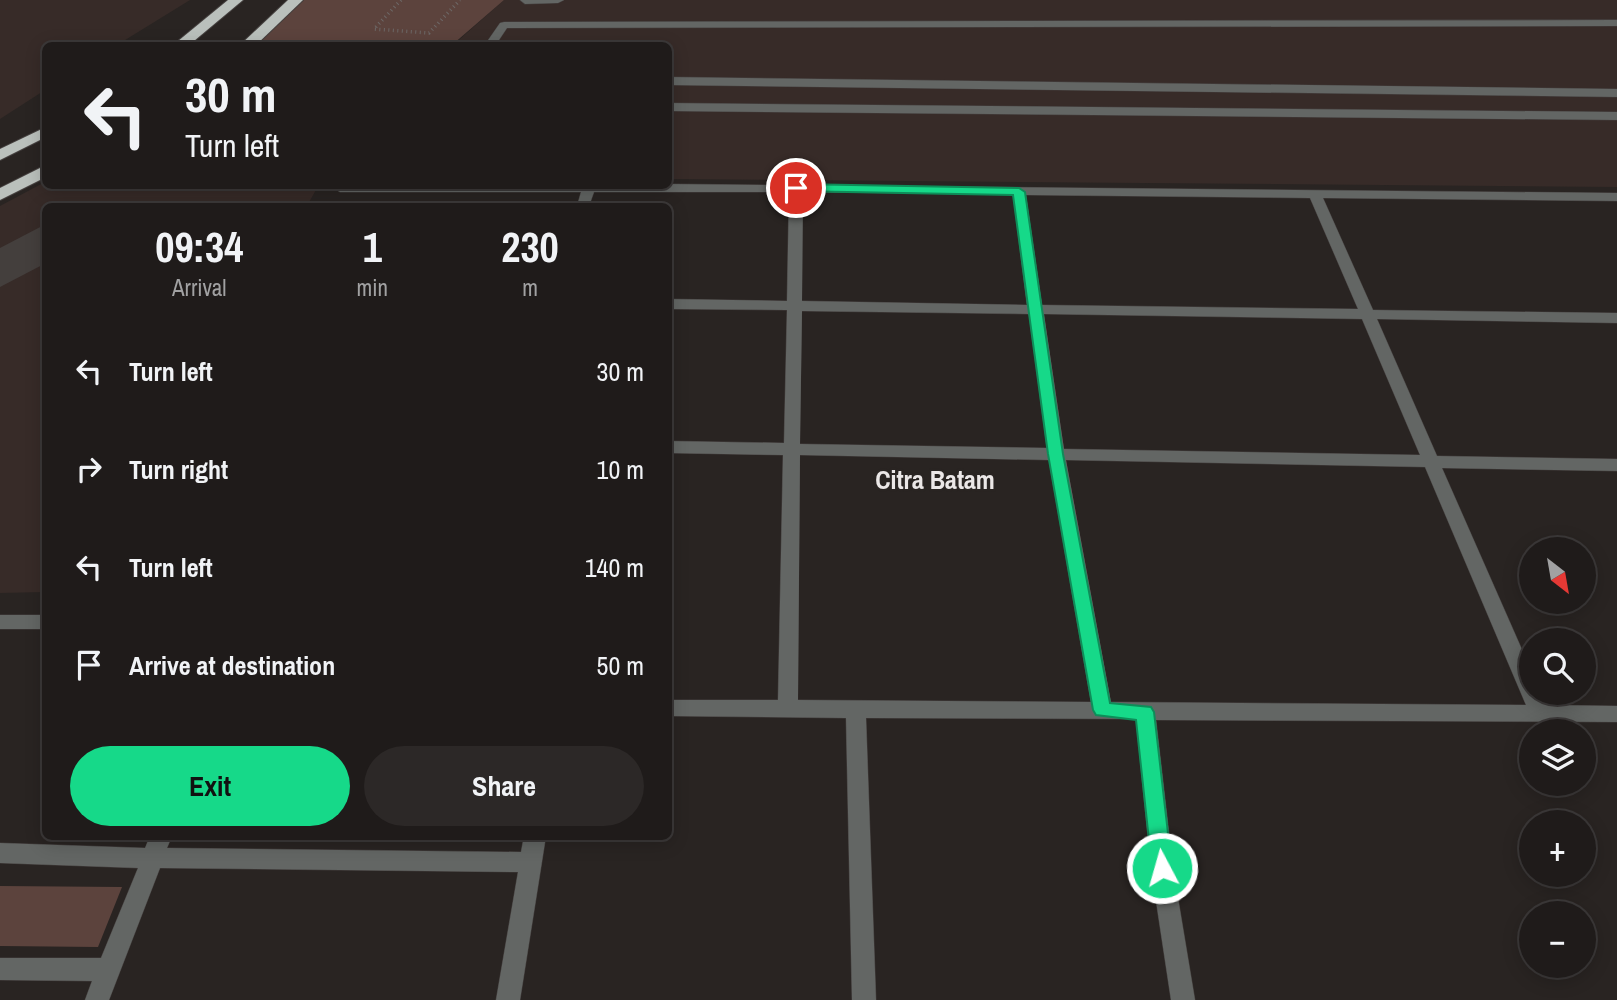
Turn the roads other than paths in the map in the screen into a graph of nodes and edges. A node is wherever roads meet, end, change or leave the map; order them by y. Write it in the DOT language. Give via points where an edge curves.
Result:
graph roads {
  1 [pos="236,0"];
  2 [pos="296,0"];
  3 [pos="525,0"];
  4 [pos="558,0"];
  5 [pos="1617,23"];
  6 [pos="504,25"];
  7 [pos="184,42"];
  8 [pos="250,42"];
  9 [pos="492,42"];
  10 [pos="672,81"];
  11 [pos="771,83"];
  12 [pos="1140,87"];
  13 [pos="1384,90"];
  14 [pos="1617,93"];
  15 [pos="766,106"];
  16 [pos="672,107"];
  17 [pos="1146,110"];
  18 [pos="1391,113"];
  19 [pos="1617,116"];
  20 [pos="42,133"];
  21 [pos="0,155"];
  22 [pos="42,172"];
  23 [pos="672,188"];
  24 [pos="796,188"];
  25 [pos="1019,192"];
  26 [pos="1315,194"];
  27 [pos="0,195"];
  28 [pos="1612,197"];
  29 [pos="1617,212"];
  30 [pos="672,304"];
  31 [pos="794,306"];
  32 [pos="1036,309"];
  33 [pos="1367,314"];
  34 [pos="1617,318"];
  35 [pos="672,447"];
  36 [pos="792,449"];
  37 [pos="1056,454"];
  38 [pos="1431,461"];
  39 [pos="1617,465"];
  40 [pos="0,622"];
  41 [pos="42,622"];
  42 [pos="672,708"];
  43 [pos="788,708"];
  44 [pos="856,708"];
  45 [pos="1102,710"];
  46 [pos="1145,712"];
  47 [pos="1540,713"];
  48 [pos="1617,714"];
  49 [pos="159,840"];
  50 [pos="534,840"];
  51 [pos="0,853"];
  52 [pos="152,858"];
  53 [pos="531,862"];
  54 [pos="0,969"];
  55 [pos="109,970"];
  56 [pos="97,1000"];
  57 [pos="508,1000"];
  58 [pos="864,1000"];
  59 [pos="1183,1000"];
  1 -- 7 [label="highway"];
  2 -- 8 [label="highway"];
  3 -- 4 [label="street"];
  3 -- 6 [label="street"];
  5 -- 6 [label="street"];
  6 -- 9 [label="street"];
  10 -- 11 [label="street"];
  11 -- 12 [label="street"];
  11 -- 15 [label="street"];
  12 -- 13 [label="street"];
  12 -- 17 [label="street"];
  13 -- 14 [label="street"];
  13 -- 18 [label="street"];
  15 -- 16 [label="street"];
  15 -- 17 [label="street"];
  17 -- 18 [label="street"];
  18 -- 19 [label="street"];
  20 -- 21 [label="highway"];
  22 -- 27 [label="highway"];
  23 -- 24 [label="street"];
  24 -- 25 [label="street"];
  24 -- 31 [label="street"];
  25 -- 26 [label="street"];
  25 -- 32 [label="street"];
  26 -- 28 [label="street"];
  26 -- 33 [label="street"];
  28 -- 29 [label="street"];
  30 -- 31 [label="street"];
  31 -- 32 [label="street"];
  31 -- 36 [label="street"];
  32 -- 33 [label="street"];
  32 -- 37 [label="street"];
  33 -- 34 [label="street"];
  33 -- 38 [label="street"];
  35 -- 36 [label="street"];
  36 -- 37 [label="street"];
  36 -- 43 [label="street"];
  37 -- 38 [label="street"];
  37 -- 45 [label="street"];
  38 -- 39 [label="street"];
  38 -- 47 [label="street"];
  40 -- 41 [label="street"];
  42 -- 43 [label="street"];
  43 -- 44 [label="street"];
  44 -- 45 [label="street"];
  44 -- 58 [label="street"];
  45 -- 46 [label="street"];
  46 -- 47 [label="street"];
  46 -- 59 [label="street" via="1162,868"];
  47 -- 48 [label="street"];
  49 -- 52 [label="street"];
  50 -- 53 [label="street"];
  51 -- 52 [label="street"];
  52 -- 53 [label="street"];
  52 -- 55 [label="street"];
  53 -- 57 [label="street"];
  54 -- 55 [label="street"];
  55 -- 56 [label="street"];
}
